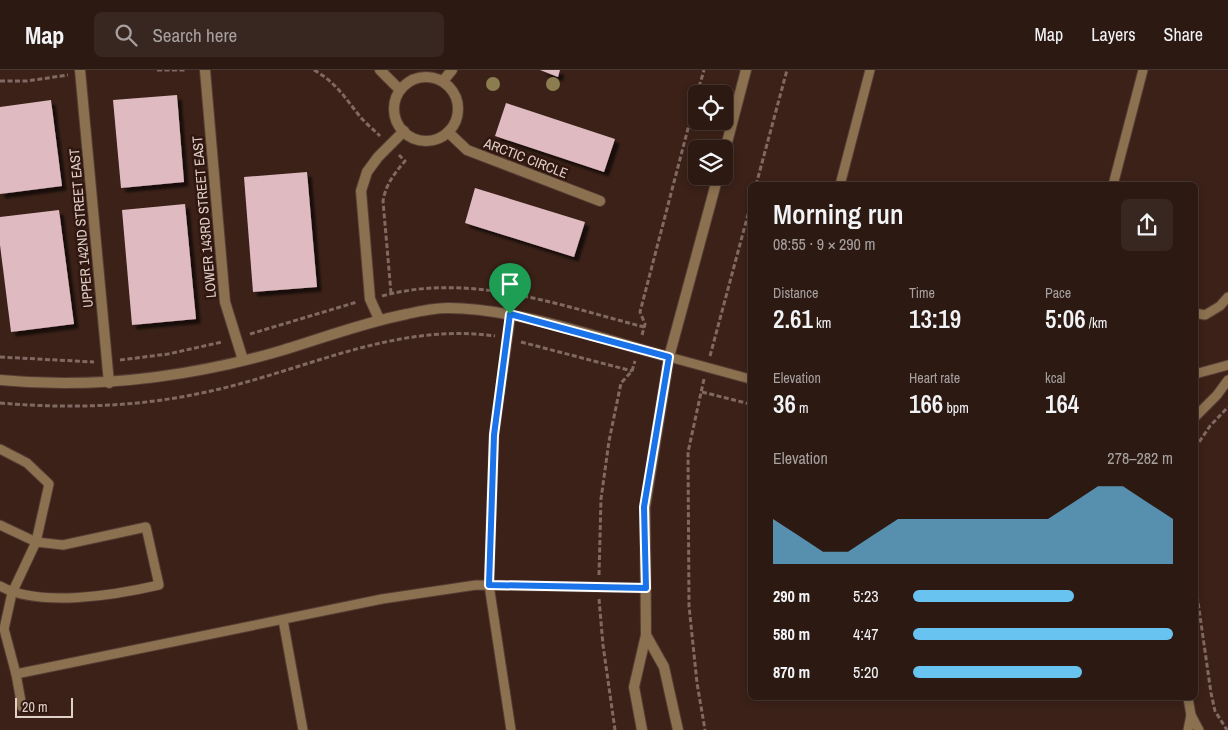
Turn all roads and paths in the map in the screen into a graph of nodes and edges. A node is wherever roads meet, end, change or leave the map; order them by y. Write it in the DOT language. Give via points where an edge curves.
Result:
graph roads {
  1 [pos="157,70"];
  2 [pos="185,70"];
  3 [pos="205,70"];
  4 [pos="314,70"];
  5 [pos="380,70"];
  6 [pos="452,70"];
  7 [pos="704,70"];
  8 [pos="746,70"];
  9 [pos="786,70"];
  10 [pos="870,70"];
  11 [pos="1143,70"];
  12 [pos="80,72"];
  13 [pos="0,81"];
  14 [pos="443,81"];
  15 [pos="700,85"];
  16 [pos="400,90"];
  17 [pos="688,129"];
  18 [pos="404,131"];
  19 [pos="448,132"];
  20 [pos="728,140"];
  21 [pos="390,145"];
  22 [pos="757,182"];
  23 [pos="841,182"];
  24 [pos="1114,182"];
  25 [pos="716,185"];
  26 [pos="600,202"];
  27 [pos="748,214"];
  28 [pos="391,293"];
  29 [pos="1228,297"];
  30 [pos="510,314"];
  31 [pos="1198,314"];
  32 [pos="379,319"];
  33 [pos="506,338"];
  34 [pos="638,349"];
  35 [pos="669,357"];
  36 [pos="244,360"];
  37 [pos="1228,364"];
  38 [pos="707,367"];
  39 [pos="632,371"];
  40 [pos="1198,373"];
  41 [pos="748,378"];
  42 [pos="0,380"];
  43 [pos="1228,380"];
  44 [pos="109,383"];
  45 [pos="702,392"];
  46 [pos="0,403"];
  47 [pos="748,404"];
  48 [pos="1228,407"];
  49 [pos="1198,414"];
  50 [pos="1198,444"];
  51 [pos="0,449"];
  52 [pos="0,525"];
  53 [pos="36,542"];
  54 [pos="489,585"];
  55 [pos="0,586"];
  56 [pos="599,587"];
  57 [pos="646,588"];
  58 [pos="12,593"];
  59 [pos="1198,602"];
  60 [pos="283,620"];
  61 [pos="646,635"];
  62 [pos="16,674"];
  63 [pos="1188,700"];
  64 [pos="22,706"];
  65 [pos="1191,715"];
  66 [pos="303,730"];
  67 [pos="511,730"];
  68 [pos="615,730"];
  69 [pos="642,730"];
  70 [pos="678,730"];
  71 [pos="705,730"];
  72 [pos="1188,730"];
  73 [pos="1199,730"];
  74 [pos="1228,730"];
  1 -- 2 [label="path"];
  3 -- 36 [label="street, LOWER 143RD STREET EAST" via="225,302"];
  4 -- 21 [label="path" via="328,78 358,115"];
  5 -- 16 [label="street"];
  6 -- 14 [label="street"];
  7 -- 15 [label="path"];
  8 -- 20 [label="street"];
  9 -- 22 [label="path"];
  10 -- 23 [label="lane"];
  11 -- 24 [label="lane"];
  12 -- 13 [label="path"];
  12 -- 44 [label="street, UPPER 142ND STREET EAST"];
  14 -- 16 [label="street" via="420,77"];
  14 -- 19 [label="street" via="450,87 458,105 458,115"];
  16 -- 18 [label="street" via="394,111"];
  17 -- 34 [label="path" via="640,312 644,324"];
  18 -- 19 [label="street" via="426,140"];
  18 -- 21 [label="street"];
  19 -- 26 [label="street, ARCTIC CIRCLE" via="467,150"];
  21 -- 28 [label="path" via="405,161 391,177 383,201"];
  21 -- 32 [label="street" via="367,172 361,191 369,292"];
  25 -- 35 [label="street"];
  27 -- 38 [label="path"];
  29 -- 31 [label="lane" via="1205,315"];
  30 -- 32 [label="street" via="447,308"];
  30 -- 33 [label="lane"];
  30 -- 34 [label="street"];
  32 -- 36 [label="street"];
  33 -- 39 [label="path"];
  33 -- 46 [label="path" via="459,332 421,334 383,341 211,391 126,405"];
  33 -- 54 [label="lane" via="494,435"];
  34 -- 35 [label="street"];
  34 -- 39 [label="path"];
  35 -- 38 [label="lane"];
  35 -- 57 [label="street" via="644,507"];
  36 -- 44 [label="street" via="186,374"];
  37 -- 40 [label="lane"];
  38 -- 41 [label="lane"];
  38 -- 45 [label="path"];
  39 -- 56 [label="path" via="621,383 609,441 602,499"];
  42 -- 44 [label="street" via="42,384"];
  43 -- 49 [label="lane"];
  45 -- 47 [label="path"];
  45 -- 71 [label="path" via="688,452 689,606"];
  48 -- 50 [label="path"];
  51 -- 53 [label="lane" via="27,463 49,484"];
  52 -- 53 [label="lane"];
  53 -- 58 [label="lane"];
  53 -- 58 [label="lane" via="63,545 146,527 159,585 57,599"];
  54 -- 56 [label="lane"];
  54 -- 60 [label="lane" via="382,599"];
  54 -- 67 [label="lane"];
  55 -- 58 [label="lane"];
  56 -- 57 [label="lane"];
  56 -- 68 [label="path"];
  57 -- 61 [label="street"];
  58 -- 62 [label="lane" via="4,629"];
  59 -- 74 [label="path" via="1215,711"];
  60 -- 62 [label="lane"];
  60 -- 66 [label="lane"];
  61 -- 69 [label="street" via="634,686"];
  61 -- 70 [label="street" via="664,667"];
  62 -- 64 [label="lane"];
  63 -- 65 [label="lane"];
  65 -- 72 [label="lane"];
  65 -- 73 [label="lane"];
}
